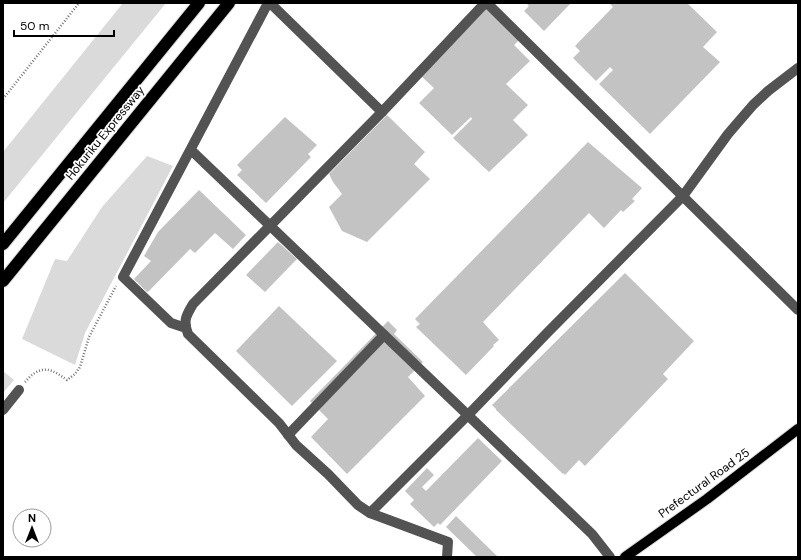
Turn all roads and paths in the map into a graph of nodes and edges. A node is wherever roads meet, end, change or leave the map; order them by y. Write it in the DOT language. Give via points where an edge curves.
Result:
graph roads {
  1 [pos="79,3"];
  2 [pos="199,3"];
  3 [pos="229,3"];
  4 [pos="269,3"];
  5 [pos="486,3"];
  6 [pos="798,68"];
  7 [pos="3,100"];
  8 [pos="382,112"];
  9 [pos="191,150"];
  10 [pos="683,196"];
  11 [pos="270,225"];
  12 [pos="3,244"];
  13 [pos="123,277"];
  14 [pos="3,281"];
  15 [pos="798,310"];
  16 [pos="186,328"];
  17 [pos="384,335"];
  18 [pos="19,390"];
  19 [pos="3,410"];
  20 [pos="468,415"];
  21 [pos="798,430"];
  22 [pos="288,435"];
  23 [pos="370,513"];
  24 [pos="447,557"];
  25 [pos="610,557"];
  26 [pos="625,557"];
  1 -- 7 [label="path"];
  2 -- 12 [label="highway, Hokuriku Expressway"];
  3 -- 14 [label="highway, Hokuriku Expressway"];
  4 -- 8 [label="street"];
  4 -- 9 [label="street"];
  5 -- 8 [label="street"];
  5 -- 10 [label="street"];
  6 -- 10 [label="street" via="753,105 728,134"];
  8 -- 11 [label="street"];
  9 -- 11 [label="street"];
  9 -- 13 [label="street"];
  10 -- 15 [label="street"];
  10 -- 20 [label="street"];
  11 -- 16 [label="street" via="193,304 186,316"];
  11 -- 17 [label="street"];
  13 -- 16 [label="street" via="171,323"];
  13 -- 18 [label="path" via="89,337 80,367 75,374 67,380 54,371 42,369 34,373"];
  16 -- 22 [label="street" via="188,334 279,423"];
  17 -- 20 [label="street"];
  17 -- 22 [label="street"];
  18 -- 19 [label="street"];
  20 -- 23 [label="street"];
  20 -- 25 [label="street" via="592,534"];
  21 -- 26 [label="main road, Prefectural Road 25"];
  22 -- 23 [label="street" via="358,505"];
  23 -- 24 [label="street" via="448,542"];
}
